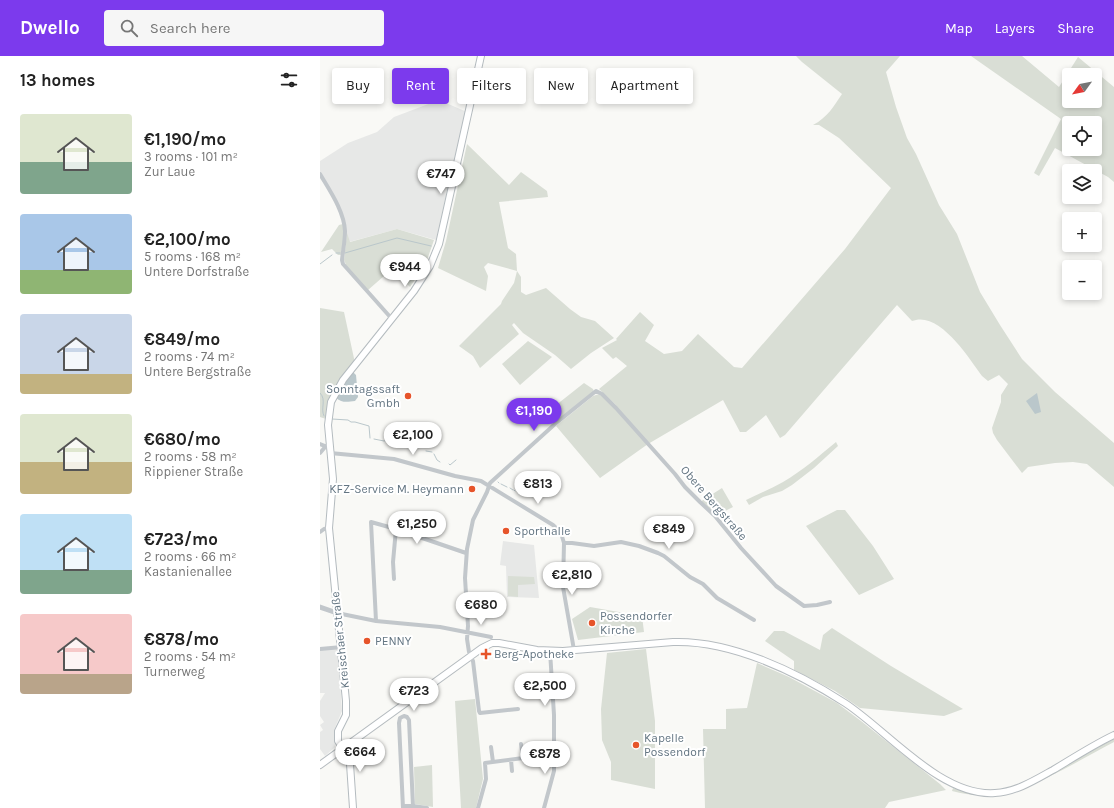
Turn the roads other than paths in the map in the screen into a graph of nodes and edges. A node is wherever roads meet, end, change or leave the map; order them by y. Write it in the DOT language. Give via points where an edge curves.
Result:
graph roads {
  1 [pos="481,56"];
  2 [pos="320,174"];
  3 [pos="392,319"];
  4 [pos="320,444"];
  5 [pos="329,449"];
  6 [pos="320,453"];
  7 [pos="489,485"];
  8 [pos="329,528"];
  9 [pos="396,529"];
  10 [pos="320,532"];
  11 [pos="564,543"];
  12 [pos="466,553"];
  13 [pos="394,579"];
  14 [pos="830,602"];
  15 [pos="320,607"];
  16 [pos="337,613"];
  17 [pos="754,620"];
  18 [pos="376,621"];
  19 [pos="468,632"];
  20 [pos="490,637"];
  21 [pos="342,647"];
  22 [pos="320,648"];
  23 [pos="574,650"];
  24 [pos="550,651"];
  25 [pos="470,654"];
  26 [pos="518,709"];
  27 [pos="1114,735"];
  28 [pos="521,744"];
  29 [pos="491,747"];
  30 [pos="343,749"];
  31 [pos="511,760"];
  32 [pos="493,762"];
  33 [pos="320,765"];
  34 [pos="512,771"];
  35 [pos="403,807"];
  36 [pos="413,807"];
  37 [pos="353,808"];
  38 [pos="426,808"];
  39 [pos="478,808"];
  40 [pos="544,808"];
  1 -- 3 [label="main road, Kreischaer Straße" via="439,244 424,277"];
  2 -- 3 [label="street" via="338,206 344,223 343,264"];
  3 -- 5 [label="main road, Kreischaer Straße" via="343,380 331,402 328,425"];
  4 -- 5 [label="street"];
  5 -- 6 [label="street"];
  5 -- 7 [label="street" via="394,459"];
  5 -- 8 [label="main road, Kreischaer Straße" via="333,479"];
  7 -- 11 [label="street" via="553,525 561,533"];
  7 -- 12 [label="street" via="473,520"];
  7 -- 14 [label="street, Obere Bergstraße" via="555,424 596,391 616,408 776,586 804,606"];
  8 -- 10 [label="street"];
  8 -- 16 [label="main road, Kreischaer Straße"];
  9 -- 12 [label="street"];
  9 -- 13 [label="street"];
  9 -- 18 [label="street" via="371,522"];
  11 -- 17 [label="street" via="594,546 621,542 658,553 703,584 712,595"];
  11 -- 23 [label="street" via="563,587"];
  12 -- 19 [label="street"];
  15 -- 16 [label="street"];
  16 -- 18 [label="street"];
  16 -- 21 [label="main road, Kreischaer Straße"];
  18 -- 19 [label="street"];
  19 -- 20 [label="street"];
  19 -- 25 [label="street"];
  21 -- 22 [label="street"];
  21 -- 30 [label="main road, Kreischaer Straße" via="346,715 338,731 338,741"];
  23 -- 24 [label="main road"];
  23 -- 27 [label="main road" via="673,642 699,643 752,656 794,674 845,703 948,782 980,793 995,793 1021,787"];
  24 -- 25 [label="main road" via="492,643"];
  24 -- 40 [label="street" via="554,771"];
  25 -- 26 [label="street" via="480,713"];
  25 -- 30 [label="main road"];
  28 -- 31 [label="street" via="523,758"];
  29 -- 32 [label="street"];
  30 -- 33 [label="main road"];
  30 -- 37 [label="main road, Kreischaer Straße" via="350,764"];
  31 -- 32 [label="street"];
  31 -- 34 [label="street"];
  32 -- 39 [label="street" via="485,763 486,779"];
  35 -- 36 [label="street"];
  35 -- 36 [label="street" via="399,723 400,718 404,716 409,720"];
  36 -- 38 [label="street"];
}
